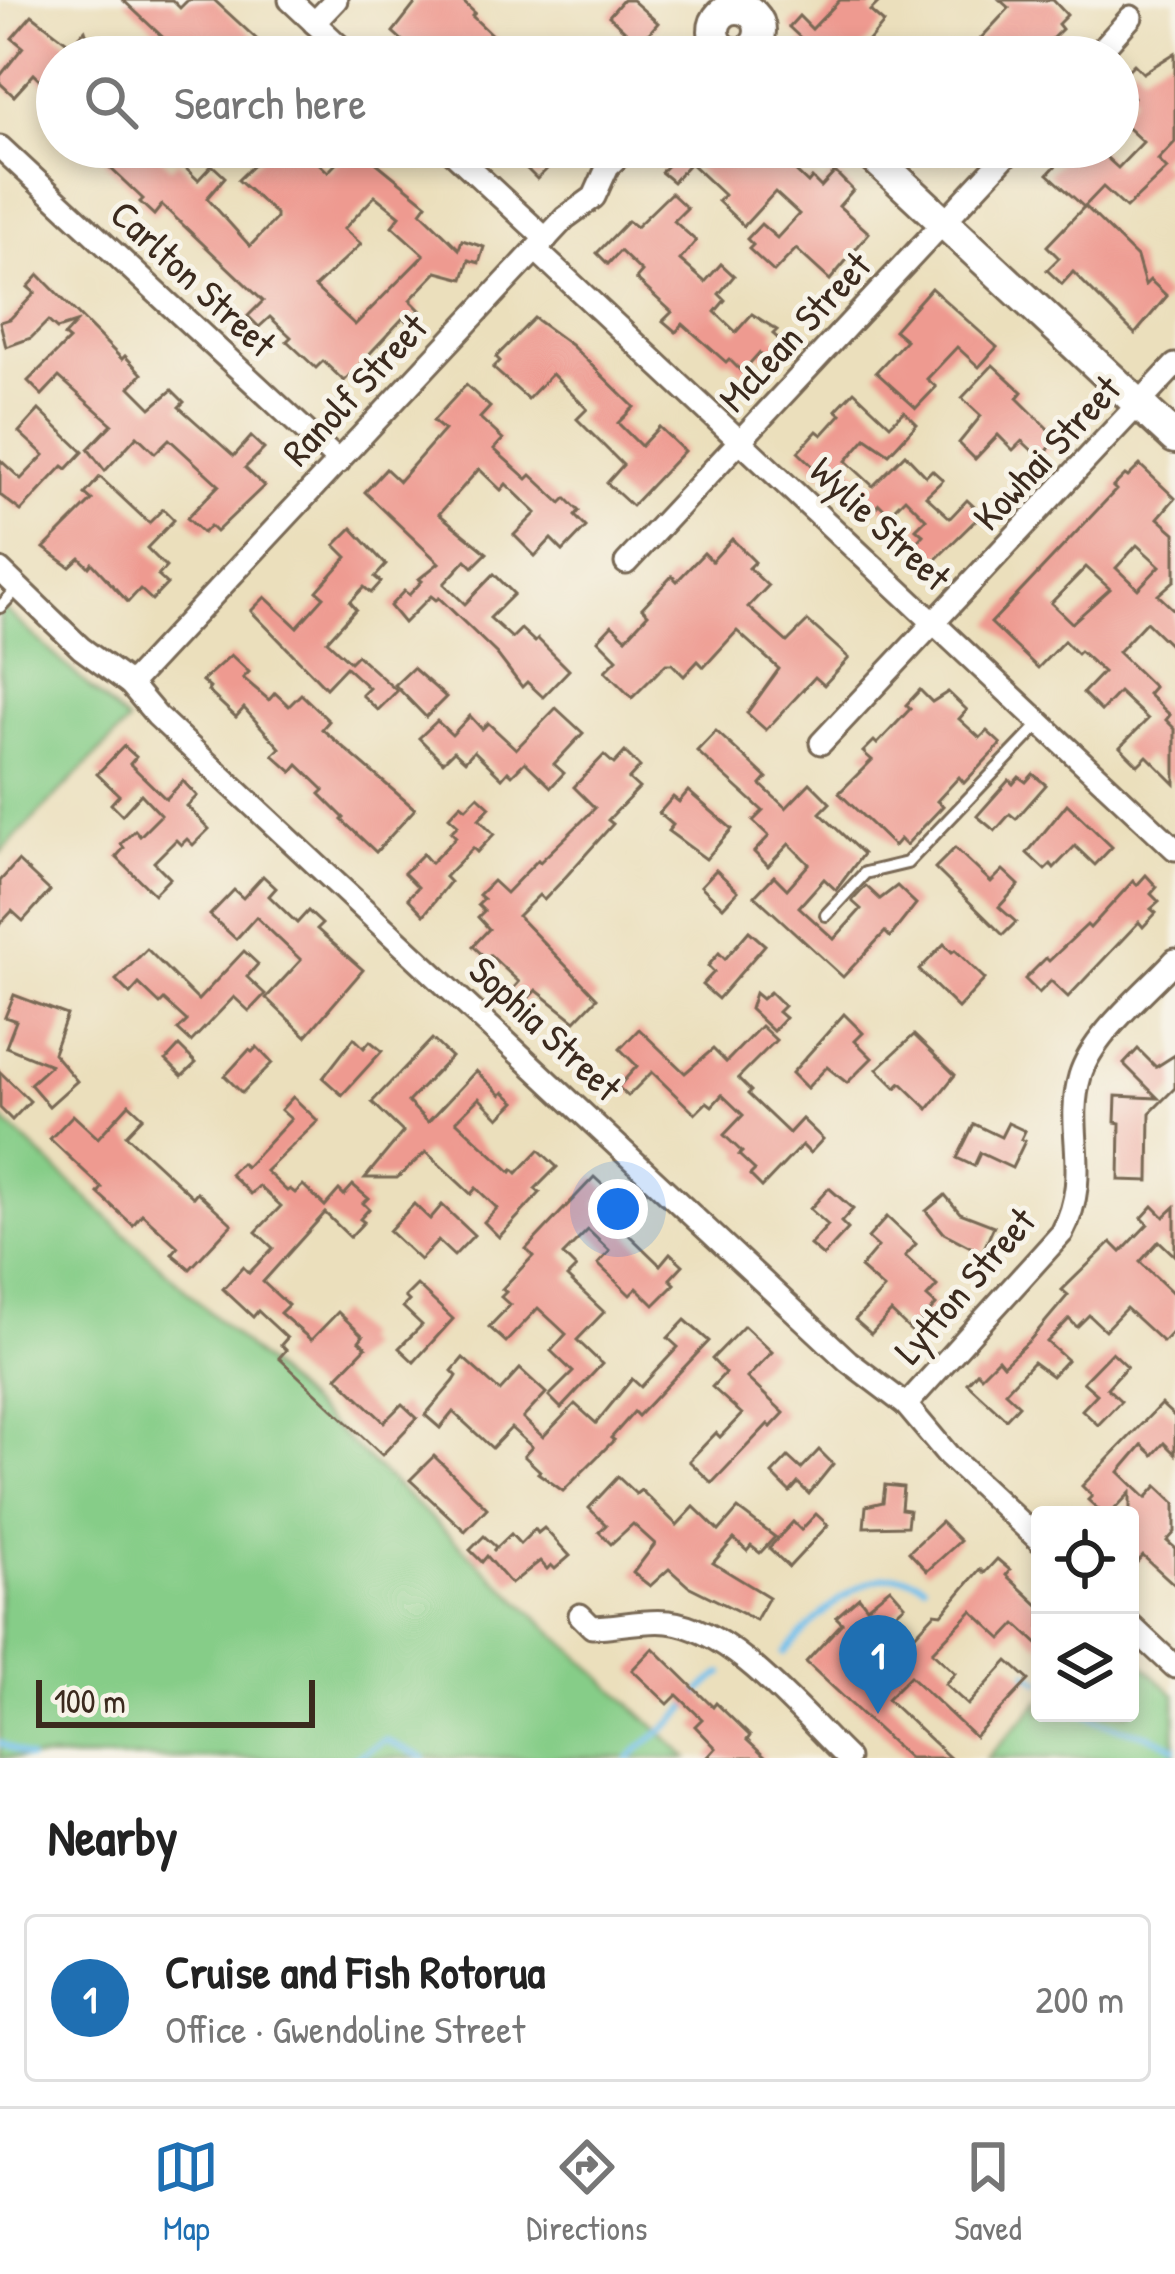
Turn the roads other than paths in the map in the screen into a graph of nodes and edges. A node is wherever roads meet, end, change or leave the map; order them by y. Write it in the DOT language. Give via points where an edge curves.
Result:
graph roads {
  1 [pos="290,0"];
  2 [pos="336,0"];
  3 [pos="713,7"];
  4 [pos="763,8"];
  5 [pos="1131,17"];
  6 [pos="314,23"];
  7 [pos="328,36"];
  8 [pos="1114,36"];
  9 [pos="0,147"];
  10 [pos="467,168"];
  11 [pos="607,168"];
  12 [pos="885,168"];
  13 [pos="994,168"];
  14 [pos="944,223"];
  15 [pos="542,245"];
  16 [pos="1175,365"];
  17 [pos="1139,404"];
  18 [pos="1175,438"];
  19 [pos="741,442"];
  20 [pos="339,462"];
  21 [pos="626,563"];
  22 [pos="0,570"];
  23 [pos="18,587"];
  24 [pos="0,607"];
  25 [pos="935,623"];
  26 [pos="130,684"];
  27 [pos="1040,724"];
  28 [pos="821,743"];
  29 [pos="1175,849"];
  30 [pos="826,915"];
  31 [pos="1175,960"];
  32 [pos="906,1405"];
  33 [pos="1031,1533"];
  34 [pos="580,1616"];
  35 [pos="1139,1633"];
  36 [pos="1175,1666"];
  37 [pos="847,1758"];
  1 -- 6 [label="street"];
  2 -- 6 [label="street"];
  3 -- 4 [label="main road"];
  5 -- 8 [label="street"];
  6 -- 7 [label="street"];
  9 -- 20 [label="street, Carlton Street"];
  10 -- 15 [label="street, Wylie Street"];
  11 -- 15 [label="street, Ranolf Street" via="594,197"];
  12 -- 14 [label="main road"];
  13 -- 14 [label="street, McLean Street"];
  14 -- 17 [label="main road"];
  14 -- 19 [label="street, McLean Street"];
  15 -- 19 [label="street, Wylie Street"];
  15 -- 20 [label="street, Ranolf Street"];
  16 -- 17 [label="street, Kowhai Street"];
  17 -- 18 [label="main road"];
  17 -- 25 [label="street, Kowhai Street"];
  19 -- 21 [label="street, McLean Street"];
  19 -- 25 [label="street, Wylie Street"];
  20 -- 26 [label="street, Ranolf Street"];
  22 -- 23 [label="street, Sophia Street"];
  23 -- 24 [label="lane"];
  23 -- 26 [label="street, Sophia Street"];
  25 -- 27 [label="street, Wylie Street"];
  25 -- 28 [label="street, Kowhai Street"];
  26 -- 32 [label="street, Sophia Street" via="848,1361"];
  27 -- 29 [label="street, Wylie Street"];
  27 -- 30 [label="lane" via="907,863 865,873"];
  31 -- 32 [label="street, Lytton Street" via="1082,1071 1079,1180 1062,1232"];
  32 -- 33 [label="street, Sophia Street"];
  34 -- 37 [label="street" via="592,1627 653,1621 698,1630 751,1666"];
  35 -- 36 [label="street"];
}
